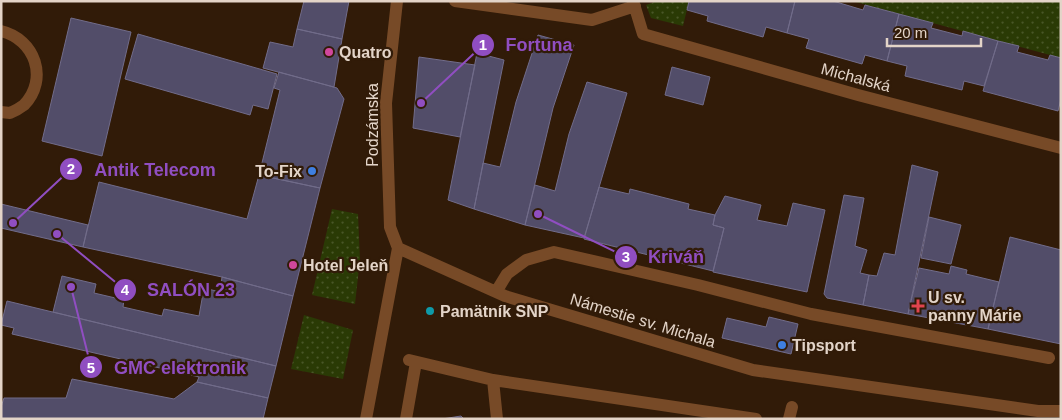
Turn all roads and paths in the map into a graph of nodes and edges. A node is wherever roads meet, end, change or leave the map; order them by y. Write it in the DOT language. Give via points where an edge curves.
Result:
graph roads {
  1 [pos="396,1"];
  2 [pos="455,1"];
  3 [pos="634,4"];
  4 [pos="1,32"];
  5 [pos="1,112"];
  6 [pos="1061,148"];
  7 [pos="398,248"];
  8 [pos="496,292"];
  9 [pos="1049,358"];
  10 [pos="493,380"];
  11 [pos="676,406"];
  12 [pos="1061,411"];
  13 [pos="366,419"];
  14 [pos="406,419"];
  15 [pos="497,419"];
  16 [pos="680,419"];
  17 [pos="756,419"];
  1 -- 7 [label="street, Podzámska" via="386,104 390,227"];
  2 -- 3 [label="street" via="592,20"];
  3 -- 6 [label="street, Michalská" via="643,34"];
  4 -- 5 [label="street" via="22,41 31,52 36,80 32,94 23,106 10,113"];
  7 -- 8 [label="street, Námestie sv. Michala"];
  7 -- 13 [label="street"];
  8 -- 9 [label="street" via="507,274 526,260 554,252 811,314"];
  8 -- 12 [label="street, Námestie sv. Michala" via="753,370 1029,410"];
  10 -- 11 [label="street"];
  10 -- 14 [label="street" via="412,361"];
  10 -- 15 [label="street"];
  11 -- 16 [label="street"];
  11 -- 17 [label="street"];
}
